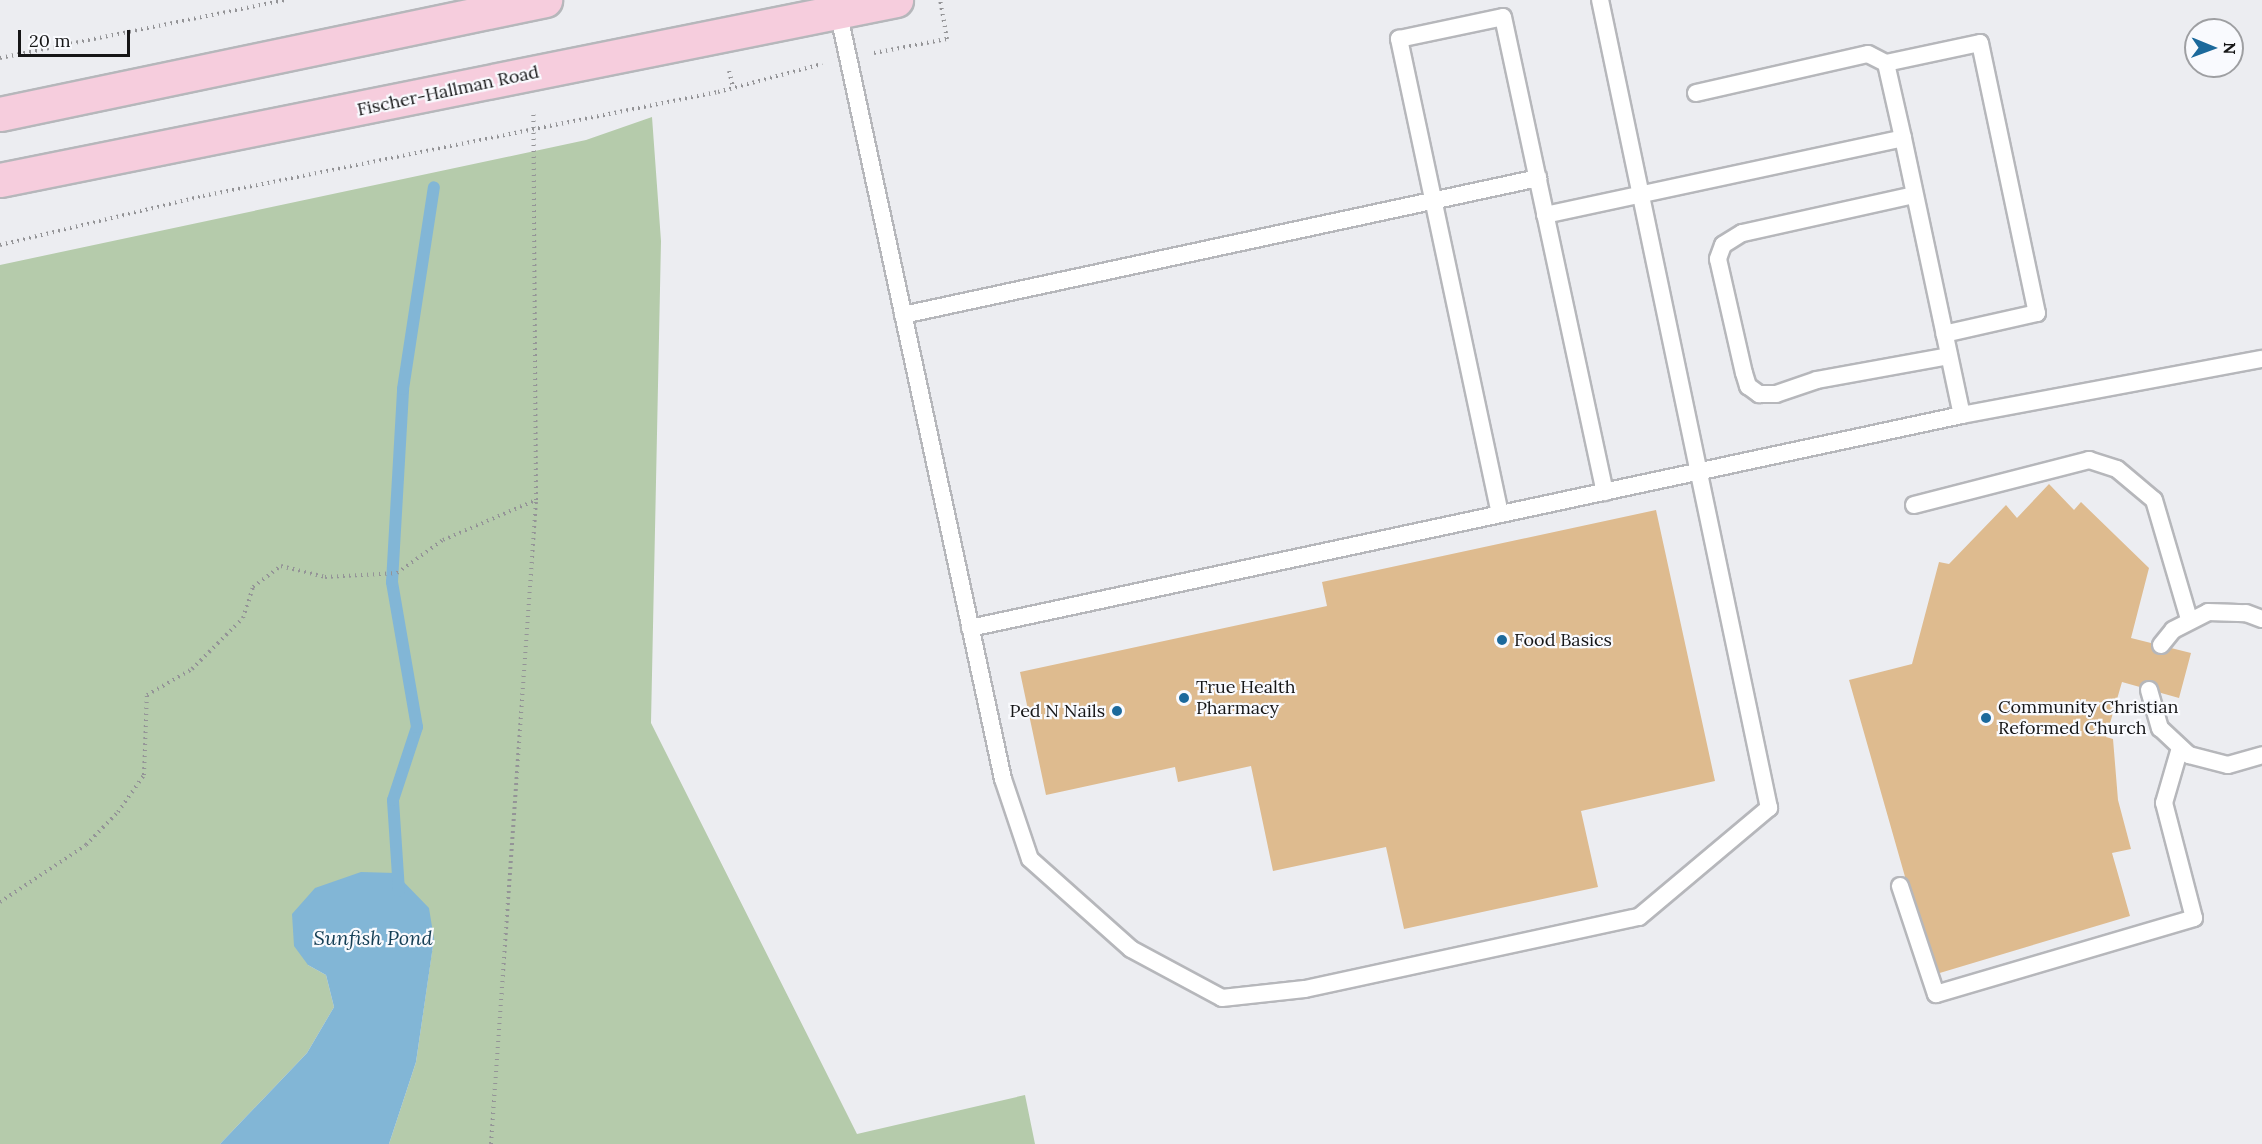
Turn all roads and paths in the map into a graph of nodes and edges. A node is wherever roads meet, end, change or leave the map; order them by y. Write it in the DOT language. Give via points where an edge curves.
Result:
graph roads {
  1 [pos="284,0"];
  2 [pos="545,0"];
  3 [pos="896,0"];
  4 [pos="940,0"];
  5 [pos="1600,0"];
  6 [pos="837,6"];
  7 [pos="907,46"];
  8 [pos="0,58"];
  9 [pos="1886,63"];
  10 [pos="797,69"];
  11 [pos="533,73"];
  12 [pos="1696,93"];
  13 [pos="0,114"];
  14 [pos="533,126"];
  15 [pos="1903,138"];
  16 [pos="1538,178"];
  17 [pos="0,180"];
  18 [pos="1638,195"];
  19 [pos="1914,195"];
  20 [pos="1433,201"];
  21 [pos="1545,215"];
  22 [pos="0,245"];
  23 [pos="903,315"];
  24 [pos="1944,334"];
  25 [pos="1949,356"];
  26 [pos="2262,359"];
  27 [pos="1962,415"];
  28 [pos="1697,472"];
  29 [pos="1605,492"];
  30 [pos="536,500"];
  31 [pos="1914,505"];
  32 [pos="1500,514"];
  33 [pos="2189,619"];
  34 [pos="2262,620"];
  35 [pos="970,628"];
  36 [pos="2161,645"];
  37 [pos="2149,690"];
  38 [pos="2180,748"];
  39 [pos="2262,755"];
  40 [pos="1900,886"];
  41 [pos="0,902"];
  42 [pos="491,1144"];
  1 -- 8 [label="path"];
  2 -- 13 [label="main road"];
  3 -- 6 [label="main road, Fischer-Hallman Road"];
  4 -- 7 [label="path" via="946,39"];
  5 -- 18 [label="lane"];
  6 -- 11 [label="main road, Fischer-Hallman Road"];
  6 -- 23 [label="lane"];
  9 -- 12 [label="lane" via="1868,54"];
  9 -- 15 [label="lane"];
  9 -- 24 [label="lane" via="1980,43 2037,313"];
  10 -- 14 [label="path" via="718,92"];
  11 -- 14 [label="path"];
  11 -- 17 [label="main road, Fischer-Hallman Road"];
  14 -- 22 [label="path" via="202,196"];
  14 -- 30 [label="path"];
  15 -- 18 [label="lane"];
  15 -- 19 [label="lane"];
  16 -- 20 [label="lane"];
  16 -- 20 [label="lane" via="1503,17 1398,39"];
  16 -- 21 [label="lane"];
  18 -- 21 [label="lane"];
  18 -- 28 [label="lane"];
  19 -- 24 [label="lane"];
  19 -- 25 [label="lane" via="1742,233 1723,245 1718,259 1744,373 1748,386 1759,394 1776,394 1818,381"];
  20 -- 23 [label="lane"];
  20 -- 32 [label="lane"];
  21 -- 29 [label="lane"];
  23 -- 35 [label="lane"];
  24 -- 25 [label="lane"];
  25 -- 27 [label="lane"];
  26 -- 27 [label="lane"];
  27 -- 28 [label="lane"];
  28 -- 29 [label="lane"];
  28 -- 35 [label="lane" via="1769,808 1639,916 1398,969 1305,988 1222,999 1131,949 1030,859 1003,779"];
  29 -- 32 [label="lane"];
  30 -- 41 [label="path" via="443,540 397,573 325,577 281,566 254,587 243,618 192,669 147,695 144,775 118,812 86,845"];
  30 -- 42 [label="path"];
  31 -- 33 [label="lane" via="2089,460 2117,470 2154,500"];
  32 -- 35 [label="lane"];
  33 -- 34 [label="lane" via="2226,610"];
  33 -- 36 [label="lane"];
  37 -- 38 [label="lane" via="2160,728"];
  38 -- 39 [label="lane" via="2208,763 2228,765"];
  38 -- 40 [label="lane" via="2164,802 2194,918 1936,994"];
}
